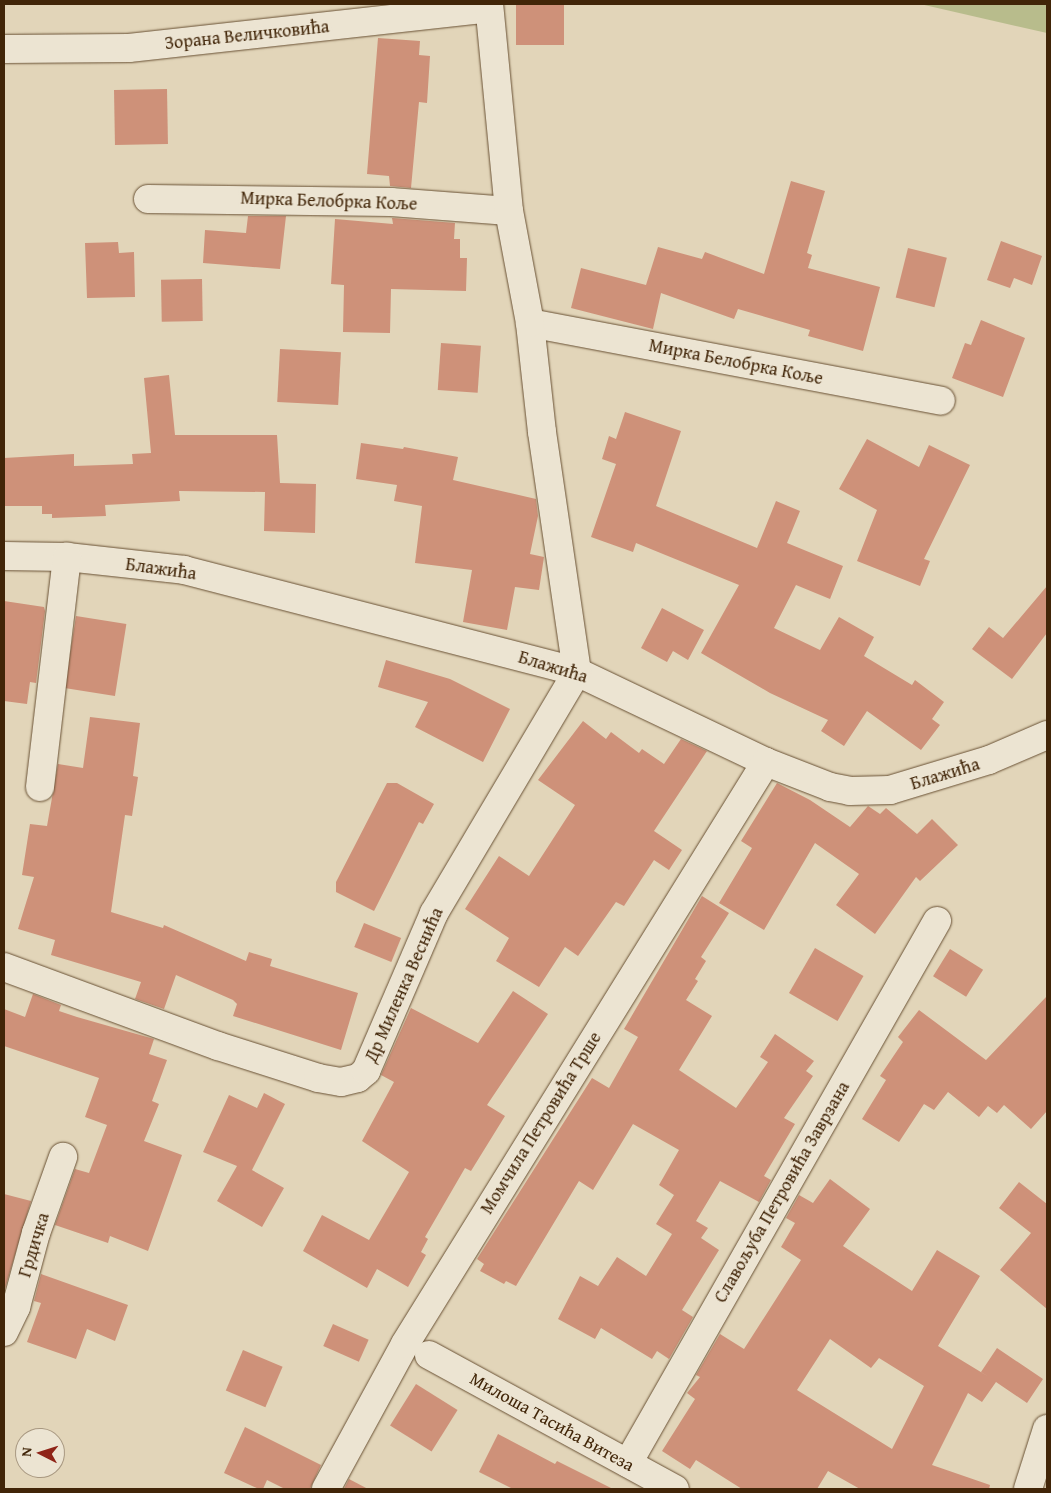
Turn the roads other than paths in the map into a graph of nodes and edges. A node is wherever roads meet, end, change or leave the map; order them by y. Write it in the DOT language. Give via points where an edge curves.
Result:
graph roads {
  1 [pos="489,6"];
  2 [pos="4,49"];
  3 [pos="148,199"];
  4 [pos="509,211"];
  5 [pos="530,323"];
  6 [pos="941,401"];
  7 [pos="4,556"];
  8 [pos="67,557"];
  9 [pos="577,672"];
  10 [pos="1047,735"];
  11 [pos="766,762"];
  12 [pos="40,787"];
  13 [pos="937,922"];
  14 [pos="4,967"];
  15 [pos="63,1157"];
  16 [pos="4,1332"];
  17 [pos="429,1354"];
  18 [pos="1047,1429"];
  19 [pos="628,1463"];
  20 [pos="326,1489"];
  21 [pos="675,1489"];
  22 [pos="1028,1489"];
  1 -- 2 [label="street, Зорана Величковића" via="129,48"];
  1 -- 4 [label="street"];
  3 -- 4 [label="street, Мирка Белобрка Коље" via="391,202"];
  4 -- 5 [label="street"];
  5 -- 6 [label="street, Мирка Белобрка Коље"];
  5 -- 9 [label="street" via="542,432"];
  7 -- 8 [label="street, Блажића"];
  8 -- 9 [label="street, Блажића" via="184,570"];
  8 -- 12 [label="street"];
  9 -- 11 [label="street, Блажића"];
  9 -- 14 [label="street, Др Миленка Веснића" via="486,820 434,913 366,1071 358,1078 341,1082 318,1078 218,1046"];
  10 -- 11 [label="street, Блажића" via="988,760 890,790 850,791 830,787"];
  11 -- 20 [label="street, Момчила Петровића Трше" via="405,1344"];
  13 -- 19 [label="street, Славољуба Петровића Заврзана"];
  15 -- 16 [label="street, Грдичка" via="36,1233 16,1307"];
  17 -- 19 [label="street, Милоша Тасића Витеза"];
  18 -- 22 [label="street"];
  19 -- 21 [label="street, Милоша Тасића Витеза"];
}
